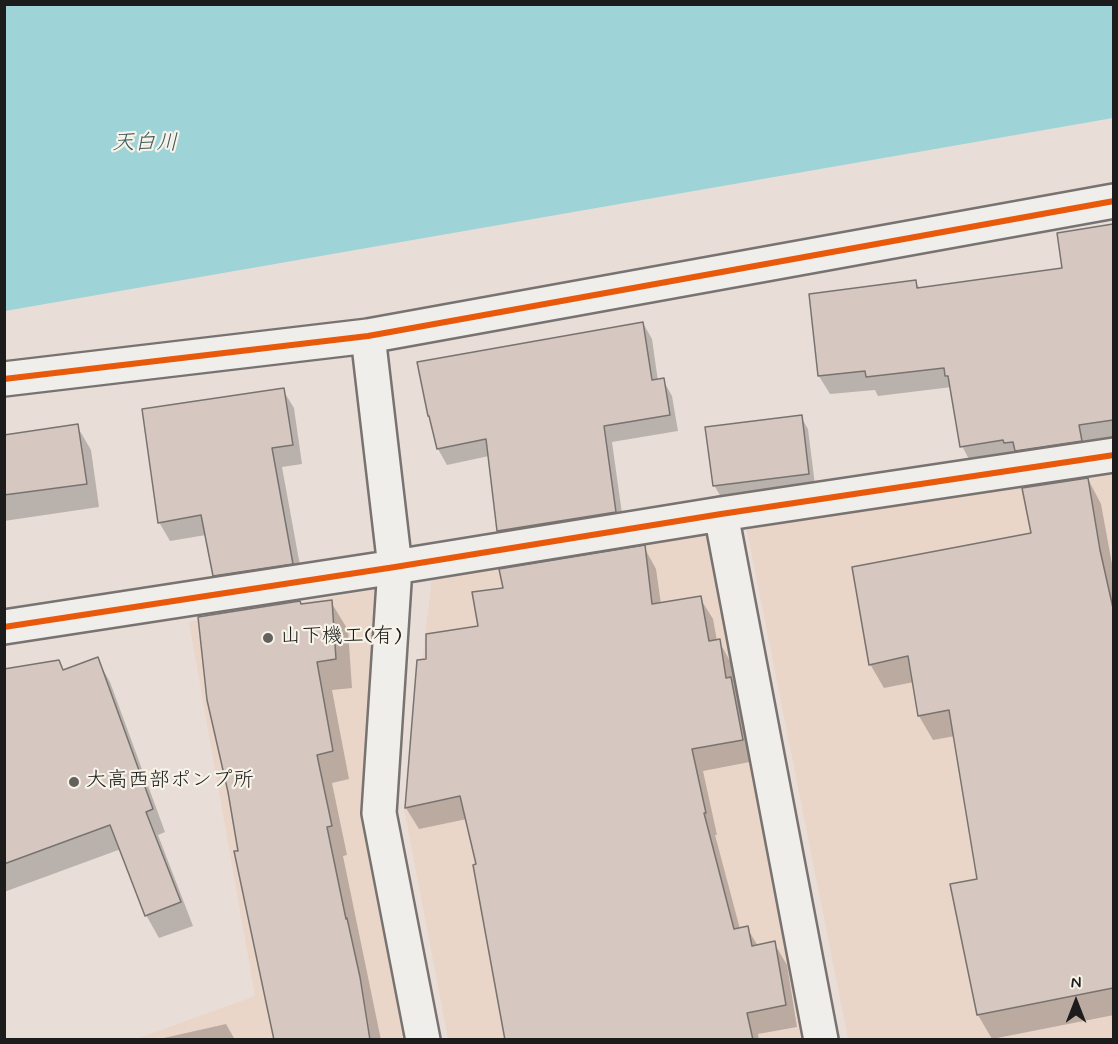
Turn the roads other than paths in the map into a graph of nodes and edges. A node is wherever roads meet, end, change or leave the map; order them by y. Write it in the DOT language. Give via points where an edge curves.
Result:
graph roads {
  1 [pos="1113,201"];
  2 [pos="368,336"];
  3 [pos="4,379"];
  4 [pos="1113,455"];
  5 [pos="721,514"];
  6 [pos="395,567"];
  7 [pos="4,627"];
  8 [pos="423,1040"];
  9 [pos="821,1040"];
  1 -- 2 [label="street"];
  2 -- 3 [label="street"];
  2 -- 6 [label="street"];
  4 -- 5 [label="street"];
  5 -- 6 [label="street"];
  5 -- 9 [label="street"];
  6 -- 7 [label="street"];
  6 -- 8 [label="street" via="379,813"];
}
